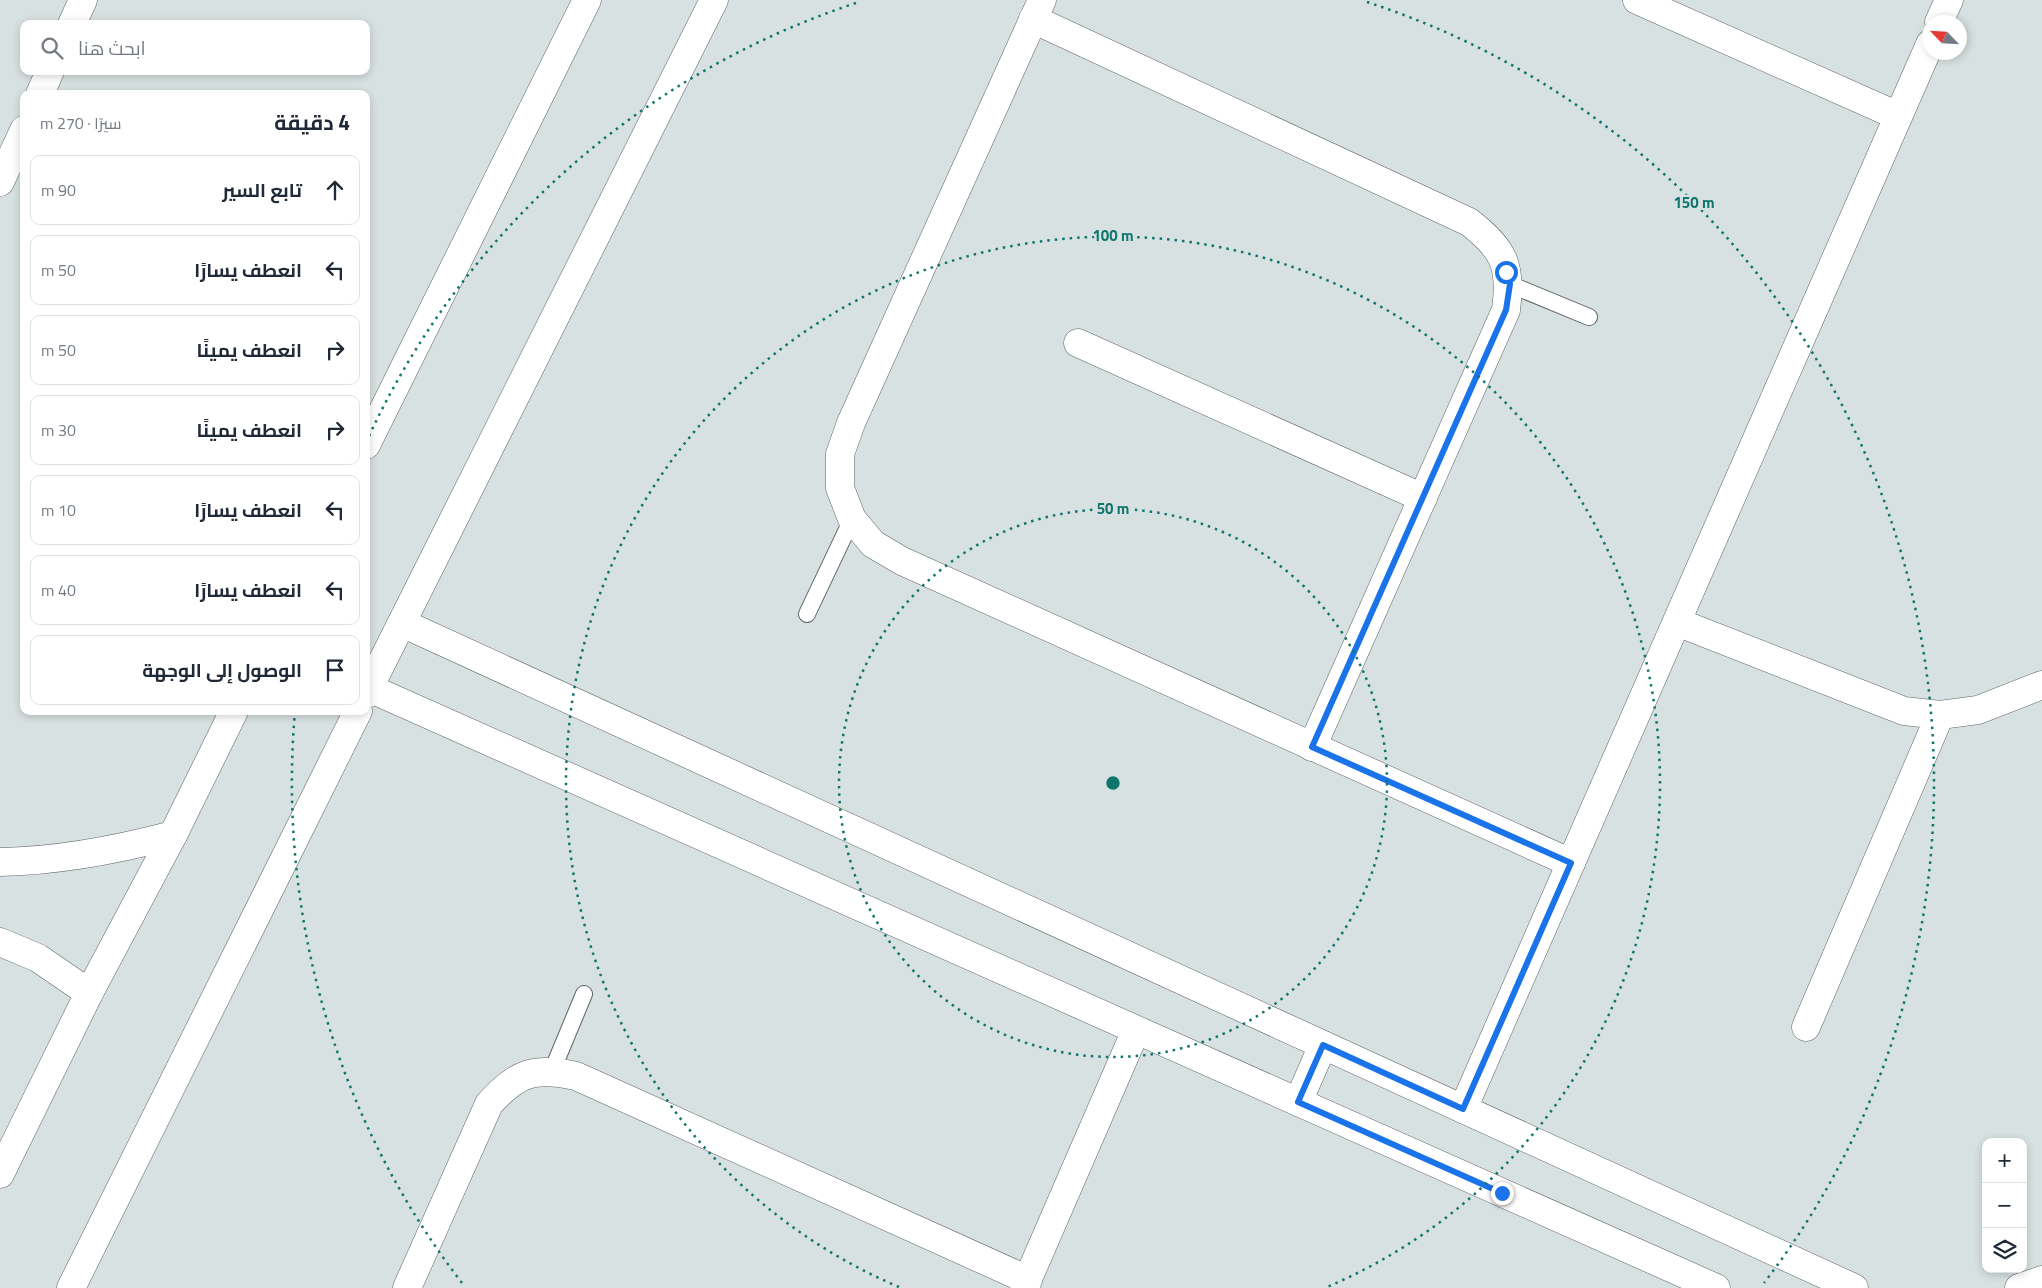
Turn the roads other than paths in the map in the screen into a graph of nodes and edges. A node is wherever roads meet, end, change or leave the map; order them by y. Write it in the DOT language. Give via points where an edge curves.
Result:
graph roads {
  1 [pos="82,0"];
  2 [pos="587,0"];
  3 [pos="714,0"];
  4 [pos="1637,0"];
  5 [pos="1948,0"];
  6 [pos="1038,10"];
  7 [pos="1942,15"];
  8 [pos="74,20"];
  9 [pos="1923,60"];
  10 [pos="48,75"];
  11 [pos="42,90"];
  12 [pos="1898,116"];
  13 [pos="20,139"];
  14 [pos="0,182"];
  15 [pos="1510,284"];
  16 [pos="1589,316"];
  17 [pos="1078,343"];
  18 [pos="370,437"];
  19 [pos="1423,498"];
  20 [pos="852,519"];
  21 [pos="806,614"];
  22 [pos="1677,622"];
  23 [pos="402,623"];
  24 [pos="2042,685"];
  25 [pos="370,686"];
  26 [pos="370,701"];
  27 [pos="232,715"];
  28 [pos="356,715"];
  29 [pos="1940,715"];
  30 [pos="1312,747"];
  31 [pos="173,835"];
  32 [pos="0,862"];
  33 [pos="1571,863"];
  34 [pos="0,942"];
  35 [pos="89,993"];
  36 [pos="584,994"];
  37 [pos="1806,1027"];
  38 [pos="1136,1030"];
  39 [pos="1323,1045"];
  40 [pos="552,1071"];
  41 [pos="1298,1102"];
  42 [pos="1463,1109"];
  43 [pos="0,1174"];
  44 [pos="2042,1280"];
  45 [pos="1026,1284"];
  46 [pos="71,1288"];
  47 [pos="407,1288"];
  48 [pos="1716,1288"];
  49 [pos="1854,1288"];
  50 [pos="2019,1288"];
  1 -- 8 [label="street"];
  2 -- 18 [label="street"];
  3 -- 23 [label="street"];
  4 -- 12 [label="street"];
  5 -- 7 [label="street"];
  6 -- 15 [label="street" via="1469,222 1490,238 1504,259"];
  6 -- 20 [label="street" via="848,430 840,454 840,488"];
  9 -- 12 [label="street"];
  10 -- 11 [label="street"];
  12 -- 22 [label="street"];
  13 -- 14 [label="street"];
  15 -- 16 [label="lane"];
  15 -- 19 [label="street" via="1506,310"];
  17 -- 19 [label="street"];
  19 -- 30 [label="street"];
  20 -- 21 [label="lane"];
  20 -- 30 [label="street" via="873,544 902,561"];
  22 -- 29 [label="street" via="1869,699 1904,711"];
  22 -- 33 [label="street"];
  23 -- 25 [label="street"];
  23 -- 39 [label="street"];
  24 -- 29 [label="street" via="1978,710"];
  26 -- 38 [label="street"];
  27 -- 31 [label="street"];
  28 -- 46 [label="street"];
  29 -- 37 [label="street"];
  30 -- 33 [label="street"];
  31 -- 32 [label="street" via="124,848 74,856"];
  31 -- 35 [label="street"];
  33 -- 42 [label="street"];
  34 -- 35 [label="street" via="38,958"];
  35 -- 43 [label="street"];
  36 -- 40 [label="lane"];
  38 -- 41 [label="street"];
  38 -- 45 [label="street"];
  39 -- 41 [label="street"];
  39 -- 42 [label="street"];
  40 -- 45 [label="street" via="576,1076"];
  40 -- 47 [label="street" via="527,1074 506,1086 489,1104"];
  41 -- 48 [label="street"];
  42 -- 49 [label="street"];
  44 -- 50 [label="street"];
}
